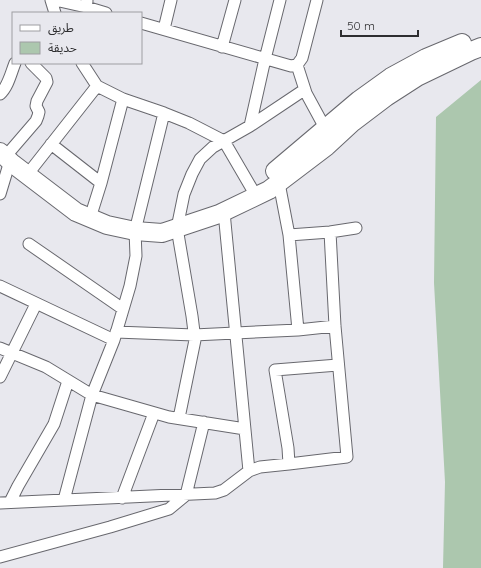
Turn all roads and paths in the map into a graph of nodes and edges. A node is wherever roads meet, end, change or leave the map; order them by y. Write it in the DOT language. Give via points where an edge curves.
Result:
graph roads {
  1 [pos="51,0"];
  2 [pos="55,0"];
  3 [pos="171,0"];
  4 [pos="235,0"];
  5 [pos="280,0"];
  6 [pos="317,0"];
  7 [pos="87,4"];
  8 [pos="55,12"];
  9 [pos="76,12"];
  10 [pos="104,12"];
  11 [pos="142,23"];
  12 [pos="164,29"];
  13 [pos="481,35"];
  14 [pos="222,46"];
  15 [pos="481,47"];
  16 [pos="265,59"];
  17 [pos="15,64"];
  18 [pos="32,64"];
  19 [pos="83,64"];
  20 [pos="297,65"];
  21 [pos="97,86"];
  22 [pos="306,93"];
  23 [pos="0,94"];
  24 [pos="122,99"];
  25 [pos="164,113"];
  26 [pos="250,126"];
  27 [pos="325,128"];
  28 [pos="224,141"];
  29 [pos="51,144"];
  30 [pos="5,157"];
  31 [pos="27,175"];
  32 [pos="101,183"];
  33 [pos="279,183"];
  34 [pos="252,188"];
  35 [pos="0,194"];
  36 [pos="224,212"];
  37 [pos="90,218"];
  38 [pos="177,228"];
  39 [pos="356,228"];
  40 [pos="135,231"];
  41 [pos="330,232"];
  42 [pos="289,235"];
  43 [pos="29,244"];
  44 [pos="0,286"];
  45 [pos="36,304"];
  46 [pos="123,309"];
  47 [pos="334,326"];
  48 [pos="298,330"];
  49 [pos="236,333"];
  50 [pos="194,335"];
  51 [pos="115,336"];
  52 [pos="0,348"];
  53 [pos="12,353"];
  54 [pos="338,365"];
  55 [pos="0,377"];
  56 [pos="68,381"];
  57 [pos="92,395"];
  58 [pos="154,413"];
  59 [pos="179,418"];
  60 [pos="204,422"];
  61 [pos="245,429"];
  62 [pos="289,464"];
  63 [pos="249,472"];
  64 [pos="186,494"];
  65 [pos="122,498"];
  66 [pos="64,500"];
  67 [pos="3,503"];
  68 [pos="0,557"];
  1 -- 8 [label="street"];
  2 -- 7 [label="street"];
  3 -- 12 [label="street"];
  4 -- 14 [label="street"];
  5 -- 16 [label="street"];
  6 -- 20 [label="street" via="302,58"];
  7 -- 9 [label="street"];
  7 -- 10 [label="street"];
  11 -- 12 [label="street"];
  12 -- 14 [label="street"];
  13 -- 27 [label="main road" via="426,58 391,77"];
  14 -- 16 [label="street"];
  15 -- 33 [label="main road" via="417,77 386,97"];
  16 -- 20 [label="street" via="291,66"];
  16 -- 26 [label="street"];
  17 -- 23 [label="street"];
  18 -- 30 [label="street" via="47,82 37,101 38,116"];
  19 -- 21 [label="street"];
  20 -- 22 [label="street"];
  21 -- 24 [label="street"];
  21 -- 29 [label="street"];
  22 -- 26 [label="street" via="301,92"];
  22 -- 27 [label="street"];
  24 -- 25 [label="street"];
  24 -- 32 [label="street"];
  25 -- 28 [label="street"];
  25 -- 40 [label="street"];
  26 -- 28 [label="street"];
  27 -- 34 [label="main road"];
  28 -- 34 [label="street"];
  28 -- 38 [label="street" via="200,159 184,194"];
  29 -- 31 [label="street"];
  29 -- 32 [label="street"];
  30 -- 31 [label="main road"];
  30 -- 35 [label="street"];
  31 -- 37 [label="main road" via="76,212"];
  32 -- 37 [label="street"];
  33 -- 36 [label="main road"];
  33 -- 42 [label="street"];
  34 -- 36 [label="main road"];
  36 -- 38 [label="main road"];
  36 -- 49 [label="street"];
  37 -- 40 [label="main road" via="107,225"];
  38 -- 40 [label="main road" via="162,233"];
  38 -- 50 [label="street"];
  39 -- 41 [label="street"];
  40 -- 46 [label="street" via="136,256"];
  41 -- 42 [label="street"];
  41 -- 47 [label="street"];
  42 -- 48 [label="street"];
  43 -- 46 [label="street"];
  44 -- 45 [label="street"];
  45 -- 51 [label="street"];
  45 -- 53 [label="street"];
  46 -- 51 [label="street"];
  47 -- 48 [label="street"];
  47 -- 54 [label="street"];
  48 -- 49 [label="street"];
  49 -- 50 [label="street"];
  49 -- 61 [label="street"];
  50 -- 51 [label="street"];
  50 -- 59 [label="street"];
  51 -- 57 [label="street"];
  52 -- 53 [label="street"];
  53 -- 55 [label="street"];
  53 -- 56 [label="street" via="46,367"];
  54 -- 62 [label="street" via="347,457"];
  54 -- 62 [label="street" via="275,370"];
  56 -- 57 [label="street"];
  56 -- 67 [label="street" via="54,424 18,486"];
  57 -- 58 [label="street"];
  57 -- 66 [label="street"];
  58 -- 59 [label="street"];
  58 -- 65 [label="street"];
  59 -- 60 [label="street"];
  60 -- 61 [label="street"];
  60 -- 64 [label="street"];
  61 -- 63 [label="street"];
  62 -- 63 [label="street" via="260,467"];
  63 -- 64 [label="street" via="224,490 215,493"];
  64 -- 65 [label="street"];
  64 -- 68 [label="street" via="169,508"];
  65 -- 66 [label="street"];
  66 -- 67 [label="street"];
}
